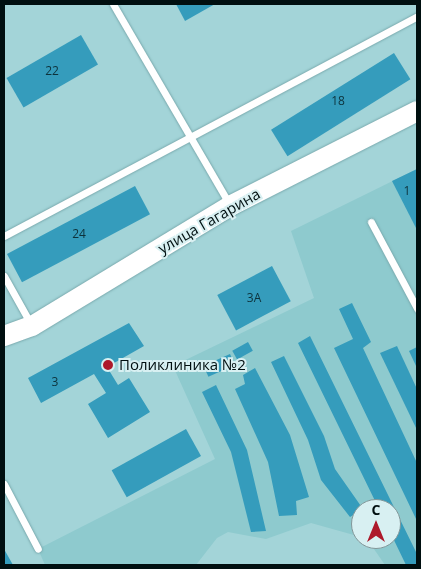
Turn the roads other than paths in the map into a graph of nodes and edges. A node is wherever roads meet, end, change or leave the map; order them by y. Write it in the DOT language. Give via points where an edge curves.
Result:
graph roads {
  1 [pos="113,4"];
  2 [pos="417,16"];
  3 [pos="417,111"];
  4 [pos="189,138"];
  5 [pos="230,206"];
  6 [pos="371,222"];
  7 [pos="4,236"];
  8 [pos="4,276"];
  9 [pos="417,308"];
  10 [pos="32,326"];
  11 [pos="4,336"];
  12 [pos="4,484"];
  13 [pos="38,549"];
  1 -- 4 [label="lane"];
  2 -- 4 [label="lane"];
  3 -- 5 [label="street, улица Гагарина"];
  4 -- 5 [label="lane"];
  4 -- 7 [label="lane"];
  5 -- 10 [label="street, улица Гагарина"];
  6 -- 9 [label="lane"];
  8 -- 10 [label="lane"];
  10 -- 11 [label="street, улица Гагарина"];
  12 -- 13 [label="lane"];
}
